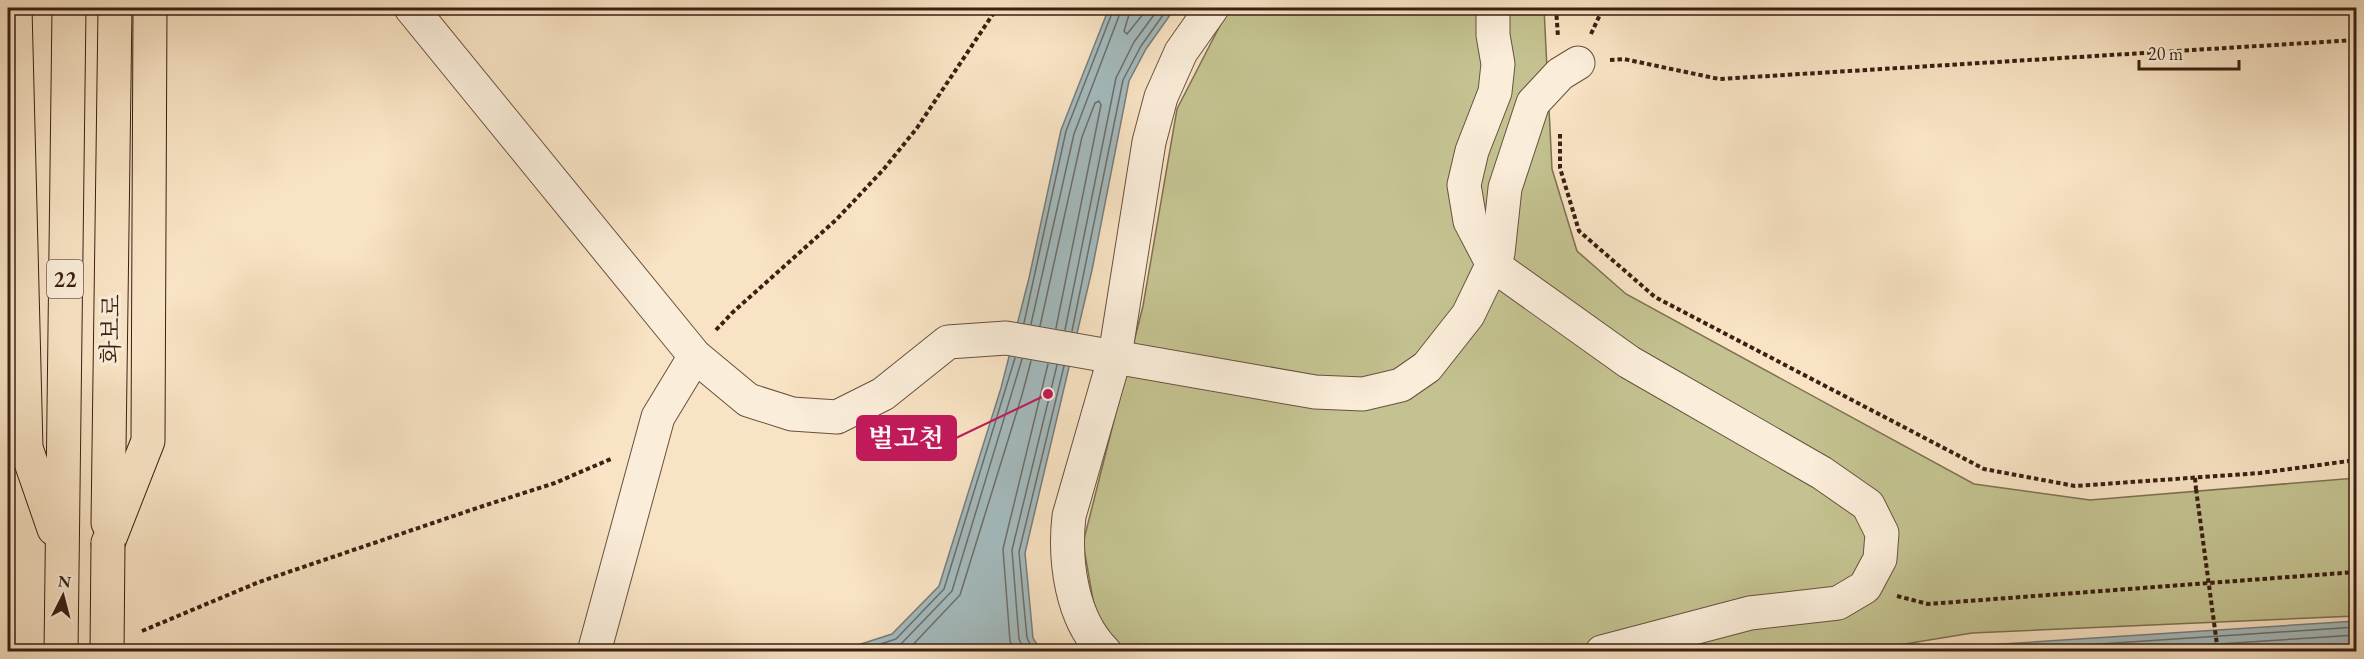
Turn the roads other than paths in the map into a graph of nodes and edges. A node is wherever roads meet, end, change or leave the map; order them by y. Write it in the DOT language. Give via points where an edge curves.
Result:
graph roads {
  1 [pos="15,8"];
  2 [pos="69,8"];
  3 [pos="115,8"];
  4 [pos="150,8"];
  5 [pos="411,8"];
  6 [pos="1212,8"];
  7 [pos="1493,8"];
  8 [pos="1578,63"];
  9 [pos="1493,264"];
  10 [pos="1107,355"];
  11 [pos="695,356"];
  12 [pos="108,543"];
  13 [pos="62,550"];
  14 [pos="61,651"];
  15 [pos="107,651"];
  16 [pos="594,651"];
  17 [pos="1105,651"];
  18 [pos="1602,651"];
  1 -- 13 [label="highway" via="26,448"];
  2 -- 13 [label="highway, 화보로 / 22"];
  3 -- 12 [label="highway, 화보로 / 22"];
  4 -- 12 [label="highway" via="148,441"];
  5 -- 11 [label="lane"];
  6 -- 10 [label="lane" via="1181,52 1161,97"];
  7 -- 9 [label="lane" via="1498,64 1495,92 1472,151 1464,185 1470,221"];
  8 -- 9 [label="lane" via="1560,74 1533,103 1505,188 1498,253"];
  9 -- 10 [label="lane" via="1468,315 1427,367 1401,385 1363,394 1315,392"];
  9 -- 18 [label="lane" via="1629,362 1822,473 1868,505 1882,533 1880,559 1865,587 1838,603 1750,614"];
  10 -- 11 [label="lane" via="1006,338 948,342 883,394 837,417 792,414 748,400"];
  10 -- 17 [label="lane" via="1066,540 1068,571 1084,626"];
  11 -- 16 [label="lane" via="658,417"];
  12 -- 15 [label="highway, 화보로 / 22, bridge"];
  13 -- 14 [label="highway, 화보로 / 22"];
}
